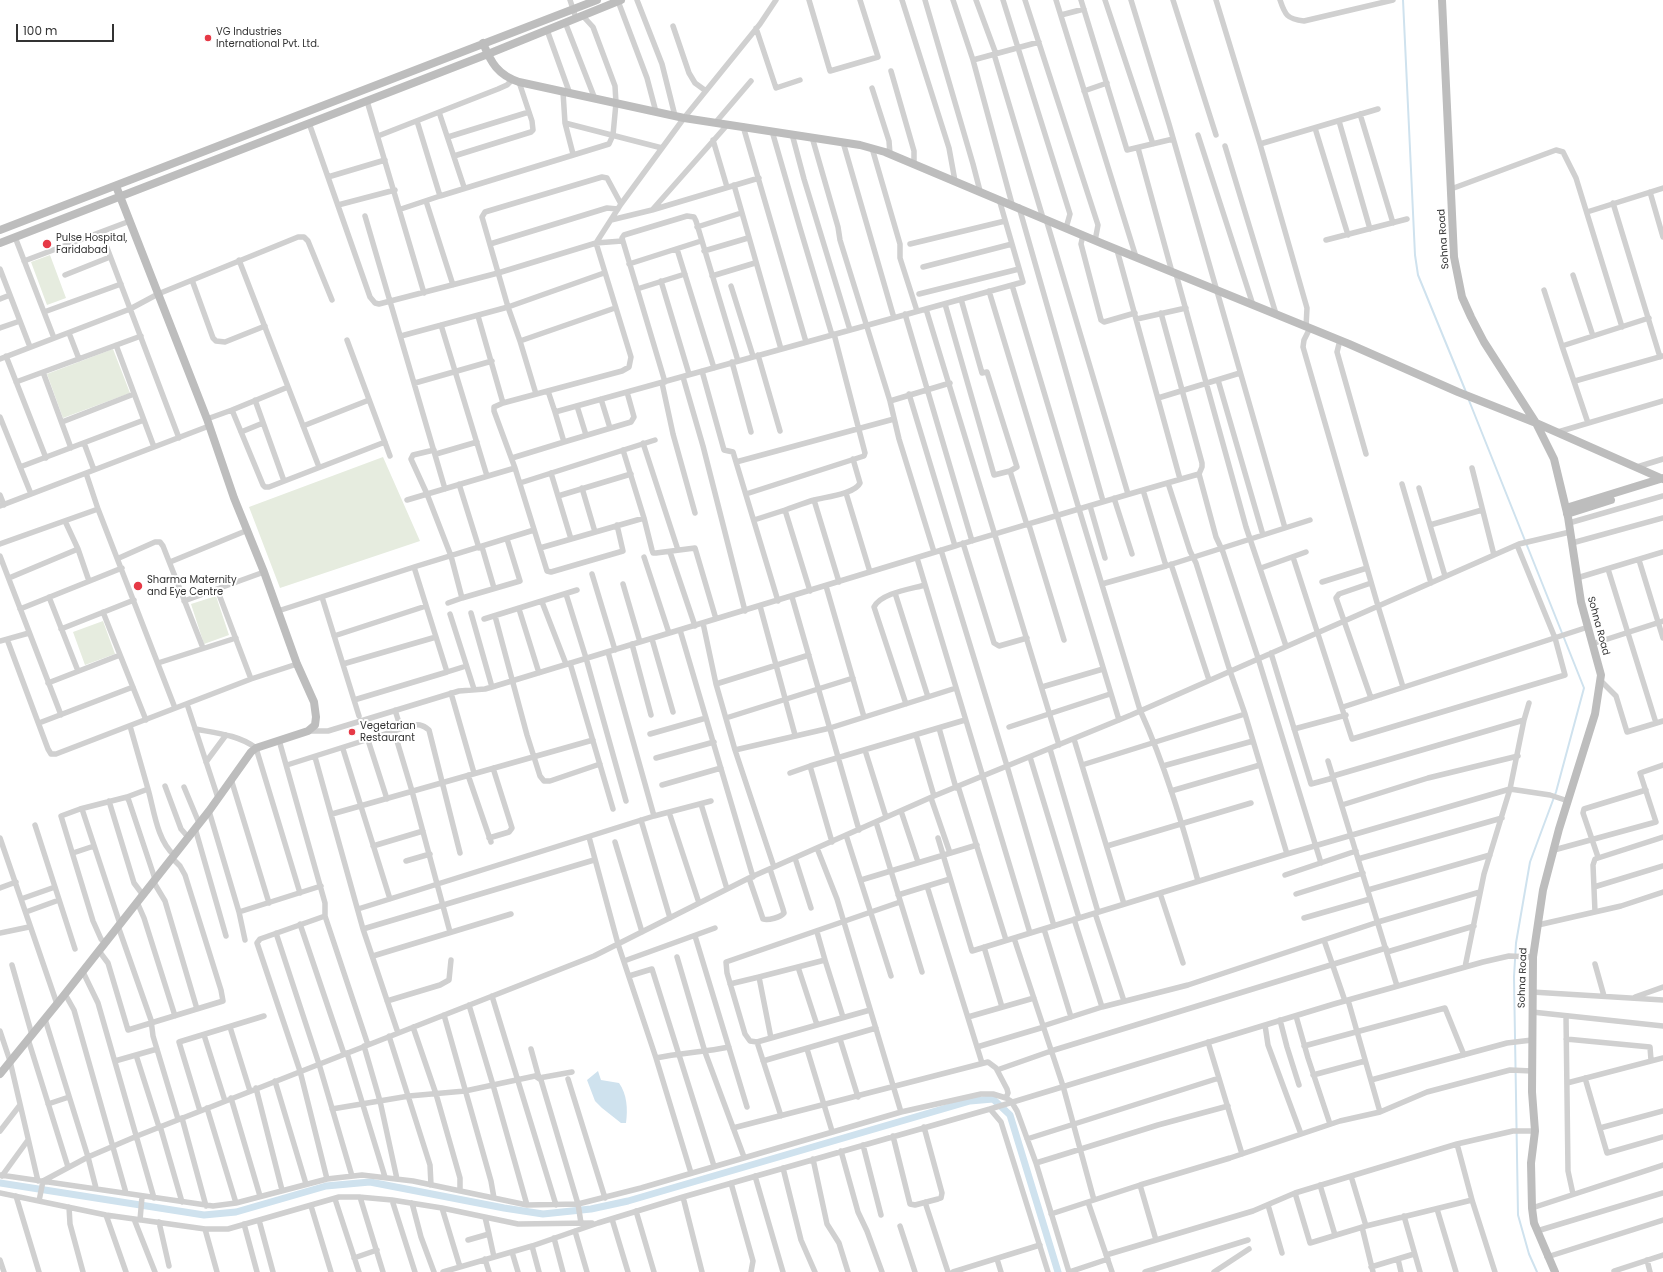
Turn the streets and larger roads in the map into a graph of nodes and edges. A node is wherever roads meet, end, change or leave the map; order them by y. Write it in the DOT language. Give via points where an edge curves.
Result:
graph roads {
  1 [pos="570,0"];
  2 [pos="597,0"];
  3 [pos="637,0"];
  4 [pos="776,0"];
  5 [pos="809,0"];
  6 [pos="860,0"];
  7 [pos="902,0"];
  8 [pos="925,0"];
  9 [pos="953,0"];
  10 [pos="976,0"];
  11 [pos="1003,0"];
  12 [pos="1025,0"];
  13 [pos="1056,0"];
  14 [pos="1081,0"];
  15 [pos="1105,0"];
  16 [pos="1131,0"];
  17 [pos="1173,0"];
  18 [pos="1216,0"];
  19 [pos="1280,0"];
  20 [pos="1442,0"];
  21 [pos="620,1"];
  22 [pos="1391,1"];
  23 [pos="573,9"];
  24 [pos="1084,9"];
  25 [pos="1061,15"];
  26 [pos="579,16"];
  27 [pos="565,22"];
  28 [pos="673,26"];
  29 [pos="756,28"];
  30 [pos="547,30"];
  31 [pos="1039,42"];
  32 [pos="483,43"];
  33 [pos="1019,47"];
  34 [pos="488,54"];
  35 [pos="995,54"];
  36 [pos="973,60"];
  37 [pos="891,71"];
  38 [pos="800,80"];
  39 [pos="516,81"];
  40 [pos="751,81"];
  41 [pos="1106,84"];
  42 [pos="872,88"];
  43 [pos="1084,90"];
  44 [pos="706,91"];
  45 [pos="567,93"];
  46 [pos="595,99"];
  47 [pos="367,101"];
  48 [pos="616,103"];
  49 [pos="1378,109"];
  50 [pos="439,112"];
  51 [pos="529,112"];
  52 [pos="656,112"];
  53 [pos="1360,114"];
  54 [pos="675,116"];
  55 [pos="684,118"];
  56 [pos="1338,120"];
  57 [pos="417,121"];
  58 [pos="566,122"];
  59 [pos="716,122"];
  60 [pos="309,123"];
  61 [pos="728,124"];
  62 [pos="743,126"];
  63 [pos="1316,128"];
  64 [pos="772,131"];
  65 [pos="792,134"];
  66 [pos="613,135"];
  67 [pos="1198,135"];
  68 [pos="1216,135"];
  69 [pos="378,136"];
  70 [pos="448,137"];
  71 [pos="812,137"];
  72 [pos="1173,139"];
  73 [pos="713,140"];
  74 [pos="843,142"];
  75 [pos="1153,144"];
  76 [pos="1260,144"];
  77 [pos="1225,146"];
  78 [pos="662,148"];
  79 [pos="872,148"];
  80 [pos="1138,148"];
  81 [pos="573,154"];
  82 [pos="890,154"];
  83 [pos="454,156"];
  84 [pos="385,160"];
  85 [pos="914,164"];
  86 [pos="328,177"];
  87 [pos="759,178"];
  88 [pos="955,181"];
  89 [pos="734,185"];
  90 [pos="116,186"];
  91 [pos="464,187"];
  92 [pos="727,187"];
  93 [pos="1663,188"];
  94 [pos="1451,189"];
  95 [pos="394,190"];
  96 [pos="980,191"];
  97 [pos="1650,192"];
  98 [pos="120,196"];
  99 [pos="440,196"];
  100 [pos="999,199"];
  101 [pos="426,201"];
  102 [pos="1613,203"];
  103 [pos="338,205"];
  104 [pos="619,206"];
  105 [pos="1015,206"];
  106 [pos="401,209"];
  107 [pos="652,210"];
  108 [pos="1586,212"];
  109 [pos="741,213"];
  110 [pos="366,216"];
  111 [pos="1045,219"];
  112 [pos="1407,219"];
  113 [pos="611,220"];
  114 [pos="1005,220"];
  115 [pos="130,221"];
  116 [pos="1393,223"];
  117 [pos="697,227"];
  118 [pos="1066,228"];
  119 [pos="1370,229"];
  120 [pos="0,230"];
  121 [pos="101,232"];
  122 [pos="1083,235"];
  123 [pos="1348,235"];
  124 [pos="15,237"];
  125 [pos="1663,237"];
  126 [pos="748,238"];
  127 [pos="1326,240"];
  128 [pos="622,241"];
  129 [pos="701,241"];
  130 [pos="1095,241"];
  131 [pos="0,243"];
  132 [pos="596,243"];
  133 [pos="490,244"];
  134 [pos="910,244"];
  135 [pos="1012,244"];
  136 [pos="677,249"];
  137 [pos="1117,250"];
  138 [pos="704,251"];
  139 [pos="110,256"];
  140 [pos="1136,257"];
  141 [pos="239,260"];
  142 [pos="24,261"];
  143 [pos="755,263"];
  144 [pos="629,264"];
  145 [pos="922,267"];
  146 [pos="1019,269"];
  147 [pos="0,270"];
  148 [pos="498,273"];
  149 [pos="604,273"];
  150 [pos="1174,273"];
  151 [pos="685,274"];
  152 [pos="65,275"];
  153 [pos="1573,275"];
  154 [pos="712,276"];
  155 [pos="192,280"];
  156 [pos="661,281"];
  157 [pos="120,284"];
  158 [pos="453,285"];
  159 [pos="1012,285"];
  160 [pos="731,286"];
  161 [pos="637,289"];
  162 [pos="1217,290"];
  163 [pos="1544,290"];
  164 [pos="989,291"];
  165 [pos="424,293"];
  166 [pos="158,294"];
  167 [pos="919,294"];
  168 [pos="10,295"];
  169 [pos="0,299"];
  170 [pos="961,299"];
  171 [pos="332,300"];
  172 [pos="391,301"];
  173 [pos="945,304"];
  174 [pos="1253,305"];
  175 [pos="508,307"];
  176 [pos="615,308"];
  177 [pos="1186,308"];
  178 [pos="130,309"];
  179 [pos="926,309"];
  180 [pos="917,311"];
  181 [pos="44,312"];
  182 [pos="1161,313"];
  183 [pos="905,314"];
  184 [pos="1276,314"];
  185 [pos="478,316"];
  186 [pos="1136,316"];
  187 [pos="894,318"];
  188 [pos="1649,318"];
  189 [pos="20,321"];
  190 [pos="441,325"];
  191 [pos="866,325"];
  192 [pos="265,326"];
  193 [pos="1308,327"];
  194 [pos="1622,327"];
  195 [pos="0,328"];
  196 [pos="850,330"];
  197 [pos="69,333"];
  198 [pos="833,334"];
  199 [pos="140,336"];
  200 [pos="401,336"];
  201 [pos="1593,336"];
  202 [pos="54,338"];
  203 [pos="347,340"];
  204 [pos="1340,340"];
  205 [pos="520,341"];
  206 [pos="806,342"];
  207 [pos="116,345"];
  208 [pos="1562,346"];
  209 [pos="30,347"];
  210 [pos="781,349"];
  211 [pos="6,356"];
  212 [pos="756,356"];
  213 [pos="1662,356"];
  214 [pos="0,359"];
  215 [pos="79,359"];
  216 [pos="738,361"];
  217 [pos="492,362"];
  218 [pos="732,362"];
  219 [pos="714,368"];
  220 [pos="455,371"];
  221 [pos="702,371"];
  222 [pos="43,372"];
  223 [pos="1240,373"];
  224 [pos="686,375"];
  225 [pos="1218,380"];
  226 [pos="1575,381"];
  227 [pos="16,382"];
  228 [pos="663,382"];
  229 [pos="415,383"];
  230 [pos="950,383"];
  231 [pos="1207,384"];
  232 [pos="288,387"];
  233 [pos="548,390"];
  234 [pos="927,390"];
  235 [pos="1182,391"];
  236 [pos="627,392"];
  237 [pos="134,394"];
  238 [pos="536,394"];
  239 [pos="909,394"];
  240 [pos="1158,398"];
  241 [pos="601,399"];
  242 [pos="255,400"];
  243 [pos="369,400"];
  244 [pos="890,401"];
  245 [pos="1663,401"];
  246 [pos="503,403"];
  247 [pos="577,406"];
  248 [pos="232,410"];
  249 [pos="555,412"];
  250 [pos="0,417"];
  251 [pos="894,419"];
  252 [pos="144,420"];
  253 [pos="62,422"];
  254 [pos="208,423"];
  255 [pos="263,423"];
  256 [pos="1536,423"];
  257 [pos="1588,423"];
  258 [pos="303,426"];
  259 [pos="610,428"];
  260 [pos="858,428"];
  261 [pos="780,431"];
  262 [pos="241,432"];
  263 [pos="751,432"];
  264 [pos="1558,432"];
  265 [pos="586,435"];
  266 [pos="179,438"];
  267 [pos="655,440"];
  268 [pos="385,442"];
  269 [pos="477,442"];
  270 [pos="564,442"];
  271 [pos="84,443"];
  272 [pos="643,444"];
  273 [pos="154,447"];
  274 [pos="71,448"];
  275 [pos="623,450"];
  276 [pos="435,452"];
  277 [pos="1366,454"];
  278 [pos="390,456"];
  279 [pos="46,458"];
  280 [pos="512,458"];
  281 [pos="853,459"];
  282 [pos="1663,459"];
  283 [pos="736,462"];
  284 [pos="319,467"];
  285 [pos="1637,467"];
  286 [pos="20,468"];
  287 [pos="515,468"];
  288 [pos="1472,468"];
  289 [pos="94,470"];
  290 [pos="1010,471"];
  291 [pos="86,473"];
  292 [pos="551,473"];
  293 [pos="630,474"];
  294 [pos="1199,474"];
  295 [pos="487,476"];
  296 [pos="1180,479"];
  297 [pos="1663,480"];
  298 [pos="284,481"];
  299 [pos="520,483"];
  300 [pos="1168,483"];
  301 [pos="460,484"];
  302 [pos="1402,484"];
  303 [pos="582,488"];
  304 [pos="1419,488"];
  305 [pos="446,489"];
  306 [pos="1143,490"];
  307 [pos="846,493"];
  308 [pos="31,494"];
  309 [pos="427,494"];
  310 [pos="746,494"];
  311 [pos="1128,494"];
  312 [pos="0,495"];
  313 [pos="558,496"];
  314 [pos="1663,496"];
  315 [pos="1114,498"];
  316 [pos="407,500"];
  317 [pos="814,500"];
  318 [pos="1103,501"];
  319 [pos="2,505"];
  320 [pos="1090,506"];
  321 [pos="98,509"];
  322 [pos="1078,509"];
  323 [pos="785,510"];
  324 [pos="1482,510"];
  325 [pos="1567,511"];
  326 [pos="695,513"];
  327 [pos="1057,516"];
  328 [pos="644,518"];
  329 [pos="1663,518"];
  330 [pos="754,520"];
  331 [pos="1310,520"];
  332 [pos="65,521"];
  333 [pos="1569,523"];
  334 [pos="1028,525"];
  335 [pos="1430,525"];
  336 [pos="617,526"];
  337 [pos="1284,528"];
  338 [pos="248,530"];
  339 [pos="534,530"];
  340 [pos="595,532"];
  341 [pos="1570,532"];
  342 [pos="995,534"];
  343 [pos="1263,535"];
  344 [pos="507,539"];
  345 [pos="571,539"];
  346 [pos="1251,539"];
  347 [pos="972,541"];
  348 [pos="1572,543"];
  349 [pos="0,544"];
  350 [pos="963,544"];
  351 [pos="1518,545"];
  352 [pos="955,546"];
  353 [pos="480,547"];
  354 [pos="540,548"];
  355 [pos="1221,548"];
  356 [pos="78,549"];
  357 [pos="678,550"];
  358 [pos="940,550"];
  359 [pos="670,552"];
  360 [pos="934,552"];
  361 [pos="1306,552"];
  362 [pos="1663,552"];
  363 [pos="1132,554"];
  364 [pos="1494,555"];
  365 [pos="0,556"];
  366 [pos="451,556"];
  367 [pos="644,557"];
  368 [pos="1292,557"];
  369 [pos="118,558"];
  370 [pos="917,558"];
  371 [pos="1105,558"];
  372 [pos="1193,558"];
  373 [pos="1639,560"];
  374 [pos="170,562"];
  375 [pos="1168,565"];
  376 [pos="414,567"];
  377 [pos="122,568"];
  378 [pos="1261,568"];
  379 [pos="1367,568"];
  380 [pos="1608,569"];
  381 [pos="264,572"];
  382 [pos="870,572"];
  383 [pos="592,574"];
  384 [pos="1445,576"];
  385 [pos="9,578"];
  386 [pos="1577,578"];
  387 [pos="89,581"];
  388 [pos="839,582"];
  389 [pos="1322,582"];
  390 [pos="1371,583"];
  391 [pos="1431,583"];
  392 [pos="623,584"];
  393 [pos="1102,584"];
  394 [pos="925,585"];
  395 [pos="826,586"];
  396 [pos="494,588"];
  397 [pos="218,589"];
  398 [pos="577,590"];
  399 [pos="810,591"];
  400 [pos="895,593"];
  401 [pos="566,594"];
  402 [pos="49,597"];
  403 [pos="322,597"];
  404 [pos="792,597"];
  405 [pos="462,598"];
  406 [pos="134,600"];
  407 [pos="184,601"];
  408 [pos="778,601"];
  409 [pos="542,602"];
  410 [pos="448,603"];
  411 [pos="426,606"];
  412 [pos="760,606"];
  413 [pos="1378,606"];
  414 [pos="20,609"];
  415 [pos="519,609"];
  416 [pos="278,611"];
  417 [pos="745,611"];
  418 [pos="103,612"];
  419 [pos="471,613"];
  420 [pos="450,614"];
  421 [pos="495,616"];
  422 [pos="484,619"];
  423 [pos="716,619"];
  424 [pos="1344,620"];
  425 [pos="1661,621"];
  426 [pos="702,624"];
  427 [pos="695,626"];
  428 [pos="1588,627"];
  429 [pos="62,629"];
  430 [pos="680,630"];
  431 [pos="1628,632"];
  432 [pos="29,633"];
  433 [pos="669,633"];
  434 [pos="1317,633"];
  435 [pos="334,636"];
  436 [pos="436,636"];
  437 [pos="1560,636"];
  438 [pos="236,638"];
  439 [pos="1027,638"];
  440 [pos="1663,638"];
  441 [pos="7,639"];
  442 [pos="652,639"];
  443 [pos="1064,640"];
  444 [pos="0,641"];
  445 [pos="640,642"];
  446 [pos="632,644"];
  447 [pos="1592,644"];
  448 [pos="1286,646"];
  449 [pos="203,648"];
  450 [pos="614,650"];
  451 [pos="608,652"];
  452 [pos="1271,653"];
  453 [pos="120,655"];
  454 [pos="809,656"];
  455 [pos="586,658"];
  456 [pos="1258,658"];
  457 [pos="158,663"];
  458 [pos="297,664"];
  459 [pos="343,664"];
  460 [pos="568,664"];
  461 [pos="777,665"];
  462 [pos="463,668"];
  463 [pos="1103,669"];
  464 [pos="78,671"];
  465 [pos="1230,671"];
  466 [pos="447,672"];
  467 [pos="539,673"];
  468 [pos="853,678"];
  469 [pos="252,679"];
  470 [pos="513,680"];
  471 [pos="1209,680"];
  472 [pos="1600,680"];
  473 [pos="48,683"];
  474 [pos="716,684"];
  475 [pos="133,687"];
  476 [pos="492,687"];
  477 [pos="1042,687"];
  478 [pos="1403,687"];
  479 [pos="956,688"];
  480 [pos="474,689"];
  481 [pos="818,690"];
  482 [pos="451,693"];
  483 [pos="1110,694"];
  484 [pos="928,697"];
  485 [pos="1371,698"];
  486 [pos="354,700"];
  487 [pos="786,700"];
  488 [pos="1530,703"];
  489 [pos="186,704"];
  490 [pos="906,704"];
  491 [pos="1343,707"];
  492 [pos="176,708"];
  493 [pos="395,710"];
  494 [pos="1140,710"];
  495 [pos="673,712"];
  496 [pos="1049,714"];
  497 [pos="1245,714"];
  498 [pos="61,715"];
  499 [pos="651,715"];
  500 [pos="359,716"];
  501 [pos="1346,716"];
  502 [pos="864,717"];
  503 [pos="706,718"];
  504 [pos="726,718"];
  505 [pos="146,720"];
  506 [pos="965,720"];
  507 [pos="1119,720"];
  508 [pos="1524,720"];
  509 [pos="1663,721"];
  510 [pos="39,723"];
  511 [pos="1656,723"];
  512 [pos="130,726"];
  513 [pos="1009,727"];
  514 [pos="830,728"];
  515 [pos="939,728"];
  516 [pos="195,729"];
  517 [pos="401,729"];
  518 [pos="1294,729"];
  519 [pos="308,731"];
  520 [pos="394,732"];
  521 [pos="650,734"];
  522 [pos="226,735"];
  523 [pos="795,735"];
  524 [pos="916,735"];
  525 [pos="1074,739"];
  526 [pos="279,740"];
  527 [pos="368,740"];
  528 [pos="593,740"];
  529 [pos="1253,741"];
  530 [pos="714,742"];
  531 [pos="1155,742"];
  532 [pos="1059,745"];
  533 [pos="256,748"];
  534 [pos="1050,748"];
  535 [pos="343,749"];
  536 [pos="735,750"];
  537 [pos="865,750"];
  538 [pos="533,756"];
  539 [pos="1518,756"];
  540 [pos="315,757"];
  541 [pos="1030,757"];
  542 [pos="656,758"];
  543 [pos="839,758"];
  544 [pos="1328,761"];
  545 [pos="206,762"];
  546 [pos="600,764"];
  547 [pos="287,765"];
  548 [pos="1260,765"];
  549 [pos="1663,765"];
  550 [pos="810,766"];
  551 [pos="1007,766"];
  552 [pos="1082,766"];
  553 [pos="1163,766"];
  554 [pos="494,768"];
  555 [pos="722,768"];
  556 [pos="474,773"];
  557 [pos="790,773"];
  558 [pos="468,775"];
  559 [pos="982,777"];
  560 [pos="1333,777"];
  561 [pos="230,779"];
  562 [pos="442,782"];
  563 [pos="662,785"];
  564 [pos="166,786"];
  565 [pos="184,787"];
  566 [pos="957,787"];
  567 [pos="148,789"];
  568 [pos="1510,790"];
  569 [pos="1646,790"];
  570 [pos="412,791"];
  571 [pos="1171,791"];
  572 [pos="126,797"];
  573 [pos="933,797"];
  574 [pos="218,798"];
  575 [pos="386,799"];
  576 [pos="109,801"];
  577 [pos="626,801"];
  578 [pos="711,801"];
  579 [pos="1568,801"];
  580 [pos="1251,803"];
  581 [pos="701,804"];
  582 [pos="1342,805"];
  583 [pos="361,806"];
  584 [pos="82,809"];
  585 [pos="613,809"];
  586 [pos="208,811"];
  587 [pos="901,811"];
  588 [pos="669,812"];
  589 [pos="332,814"];
  590 [pos="654,816"];
  591 [pos="886,818"];
  592 [pos="1502,818"];
  593 [pos="641,820"];
  594 [pos="876,822"];
  595 [pos="35,824"];
  596 [pos="1182,824"];
  597 [pos="197,825"];
  598 [pos="859,830"];
  599 [pos="423,832"];
  600 [pos="846,835"];
  601 [pos="1351,835"];
  602 [pos="188,837"];
  603 [pos="589,837"];
  604 [pos="1663,837"];
  605 [pos="0,838"];
  606 [pos="938,838"];
  607 [pos="1592,839"];
  608 [pos="615,842"];
  609 [pos="832,842"];
  610 [pos="976,845"];
  611 [pos="1316,845"];
  612 [pos="94,846"];
  613 [pos="373,846"];
  614 [pos="1107,846"];
  615 [pos="817,848"];
  616 [pos="1554,850"];
  617 [pos="1356,851"];
  618 [pos="460,852"];
  619 [pos="950,852"];
  620 [pos="72,853"];
  621 [pos="430,854"];
  622 [pos="1287,854"];
  623 [pos="1490,854"];
  624 [pos="942,855"];
  625 [pos="173,856"];
  626 [pos="1598,857"];
  627 [pos="794,858"];
  628 [pos="1358,859"];
  629 [pos="594,860"];
  630 [pos="406,861"];
  631 [pos="918,862"];
  632 [pos="1321,863"];
  633 [pos="1663,866"];
  634 [pos="772,868"];
  635 [pos="891,871"];
  636 [pos="1363,873"];
  637 [pos="1286,875"];
  638 [pos="751,878"];
  639 [pos="950,879"];
  640 [pos="154,880"];
  641 [pos="861,880"];
  642 [pos="1198,881"];
  643 [pos="16,882"];
  644 [pos="438,884"];
  645 [pos="321,886"];
  646 [pos="927,886"];
  647 [pos="55,887"];
  648 [pos="1594,887"];
  649 [pos="0,888"];
  650 [pos="727,889"];
  651 [pos="1368,890"];
  652 [pos="1480,892"];
  653 [pos="1663,892"];
  654 [pos="300,893"];
  655 [pos="1160,893"];
  656 [pos="143,894"];
  657 [pos="1296,894"];
  658 [pos="898,895"];
  659 [pos="21,899"];
  660 [pos="390,899"];
  661 [pos="1370,899"];
  662 [pos="59,900"];
  663 [pos="137,902"];
  664 [pos="900,902"];
  665 [pos="269,903"];
  666 [pos="699,904"];
  667 [pos="1124,904"];
  668 [pos="444,905"];
  669 [pos="811,908"];
  670 [pos="358,909"];
  671 [pos="26,912"];
  672 [pos="239,912"];
  673 [pos="1097,912"];
  674 [pos="1595,912"];
  675 [pos="871,913"];
  676 [pos="510,914"];
  677 [pos="325,916"];
  678 [pos="670,918"];
  679 [pos="1304,918"];
  680 [pos="1077,919"];
  681 [pos="1378,922"];
  682 [pos="844,923"];
  683 [pos="300,924"];
  684 [pos="119,925"];
  685 [pos="1538,925"];
  686 [pos="1054,926"];
  687 [pos="1474,926"];
  688 [pos="30,927"];
  689 [pos="715,928"];
  690 [pos="363,929"];
  691 [pos="1044,929"];
  692 [pos="450,932"];
  693 [pos="642,932"];
  694 [pos="817,932"];
  695 [pos="0,933"];
  696 [pos="276,933"];
  697 [pos="1030,933"];
  698 [pos="226,936"];
  699 [pos="695,936"];
  700 [pos="1014,938"];
  701 [pos="245,940"];
  702 [pos="1006,940"];
  703 [pos="1324,940"];
  704 [pos="105,943"];
  705 [pos="618,944"];
  706 [pos="984,947"];
  707 [pos="75,948"];
  708 [pos="1386,950"];
  709 [pos="99,951"];
  710 [pos="373,956"];
  711 [pos="677,957"];
  712 [pos="1533,957"];
  713 [pos="451,960"];
  714 [pos="825,960"];
  715 [pos="624,961"];
  716 [pos="1182,963"];
  717 [pos="1332,964"];
  718 [pos="1596,964"];
  719 [pos="12,965"];
  720 [pos="798,967"];
  721 [pos="1465,967"];
  722 [pos="83,972"];
  723 [pos="922,972"];
  724 [pos="629,976"];
  725 [pos="891,976"];
  726 [pos="759,977"];
  727 [pos="730,984"];
  728 [pos="1397,986"];
  729 [pos="1663,987"];
  730 [pos="1532,992"];
  731 [pos="65,994"];
  732 [pos="492,996"];
  733 [pos="1604,996"];
  734 [pos="1034,998"];
  735 [pos="1633,998"];
  736 [pos="1663,1000"];
  737 [pos="387,1001"];
  738 [pos="1124,1001"];
  739 [pos="1347,1001"];
  740 [pos="57,1004"];
  741 [pos="469,1005"];
  742 [pos="1002,1007"];
  743 [pos="1102,1007"];
  744 [pos="197,1009"];
  745 [pos="870,1010"];
  746 [pos="1532,1012"];
  747 [pos="444,1015"];
  748 [pos="175,1016"];
  749 [pos="264,1016"];
  750 [pos="1296,1016"];
  751 [pos="1566,1016"];
  752 [pos="843,1017"];
  753 [pos="968,1017"];
  754 [pos="1071,1017"];
  755 [pos="45,1019"];
  756 [pos="1280,1020"];
  757 [pos="151,1023"];
  758 [pos="817,1025"];
  759 [pos="1265,1025"];
  760 [pos="1663,1026"];
  761 [pos="230,1027"];
  762 [pos="413,1027"];
  763 [pos="1043,1027"];
  764 [pos="876,1028"];
  765 [pos="0,1031"];
  766 [pos="1356,1031"];
  767 [pos="398,1033"];
  768 [pos="204,1035"];
  769 [pos="389,1036"];
  770 [pos="30,1037"];
  771 [pos="771,1038"];
  772 [pos="1566,1038"];
  773 [pos="840,1039"];
  774 [pos="1532,1040"];
  775 [pos="757,1042"];
  776 [pos="1208,1042"];
  777 [pos="366,1046"];
  778 [pos="1304,1046"];
  779 [pos="729,1047"];
  780 [pos="977,1048"];
  781 [pos="157,1049"];
  782 [pos="531,1049"];
  783 [pos="807,1049"];
  784 [pos="1051,1051"];
  785 [pos="705,1052"];
  786 [pos="345,1053"];
  787 [pos="678,1054"];
  788 [pos="136,1055"];
  789 [pos="1464,1055"];
  790 [pos="656,1058"];
  791 [pos="1663,1058"];
  792 [pos="1651,1060"];
  793 [pos="10,1061"];
  794 [pos="115,1061"];
  795 [pos="763,1061"];
  796 [pos="1365,1061"];
  797 [pos="319,1064"];
  798 [pos="982,1064"];
  799 [pos="997,1070"];
  800 [pos="1532,1070"];
  801 [pos="300,1071"];
  802 [pos="572,1072"];
  803 [pos="0,1074"];
  804 [pos="1313,1074"];
  805 [pos="539,1078"];
  806 [pos="1219,1078"];
  807 [pos="1585,1078"];
  808 [pos="517,1079"];
  809 [pos="568,1079"];
  810 [pos="1371,1080"];
  811 [pos="275,1081"];
  812 [pos="1567,1083"];
  813 [pos="493,1085"];
  814 [pos="1063,1086"];
  815 [pos="1299,1086"];
  816 [pos="894,1087"];
  817 [pos="253,1089"];
  818 [pos="465,1091"];
  819 [pos="436,1094"];
  820 [pos="409,1096"];
  821 [pos="69,1097"];
  822 [pos="858,1097"];
  823 [pos="231,1098"];
  824 [pos="225,1101"];
  825 [pos="380,1101"];
  826 [pos="1008,1101"];
  827 [pos="48,1104"];
  828 [pos="362,1104"];
  829 [pos="824,1105"];
  830 [pos="20,1106"];
  831 [pos="1228,1106"];
  832 [pos="747,1107"];
  833 [pos="207,1108"];
  834 [pos="991,1108"];
  835 [pos="332,1109"];
  836 [pos="200,1111"];
  837 [pos="1663,1111"];
  838 [pos="902,1112"];
  839 [pos="1380,1112"];
  840 [pos="781,1116"];
  841 [pos="180,1119"];
  842 [pos="1330,1124"];
  843 [pos="1074,1125"];
  844 [pos="160,1127"];
  845 [pos="924,1127"];
  846 [pos="733,1128"];
  847 [pos="1600,1128"];
  848 [pos="0,1131"];
  849 [pos="832,1131"];
  850 [pos="1535,1131"];
  851 [pos="1301,1134"];
  852 [pos="137,1136"];
  853 [pos="893,1136"];
  854 [pos="1663,1137"];
  855 [pos="1027,1139"];
  856 [pos="28,1140"];
  857 [pos="1457,1144"];
  858 [pos="863,1145"];
  859 [pos="113,1147"];
  860 [pos="1081,1148"];
  861 [pos="841,1151"];
  862 [pos="1242,1154"];
  863 [pos="88,1157"];
  864 [pos="744,1158"];
  865 [pos="813,1160"];
  866 [pos="1036,1163"];
  867 [pos="1663,1165"];
  868 [pos="714,1166"];
  869 [pos="68,1167"];
  870 [pos="783,1168"];
  871 [pos="691,1173"];
  872 [pos="1,1175"];
  873 [pos="352,1176"];
  874 [pos="755,1176"];
  875 [pos="1351,1176"];
  876 [pos="385,1177"];
  877 [pos="327,1179"];
  878 [pos="397,1179"];
  879 [pos="41,1183"];
  880 [pos="731,1183"];
  881 [pos="306,1184"];
  882 [pos="431,1185"];
  883 [pos="1140,1185"];
  884 [pos="1320,1186"];
  885 [pos="96,1188"];
  886 [pos="282,1190"];
  887 [pos="460,1191"];
  888 [pos="126,1193"];
  889 [pos="1295,1193"];
  890 [pos="1663,1193"];
  891 [pos="0,1194"];
  892 [pos="1573,1194"];
  893 [pos="16,1196"];
  894 [pos="260,1196"];
  895 [pos="360,1197"];
  896 [pos="683,1197"];
  897 [pos="40,1198"];
  898 [pos="154,1198"];
  899 [pos="494,1198"];
  900 [pos="605,1198"];
  901 [pos="335,1199"];
  902 [pos="141,1200"];
  903 [pos="392,1200"];
  904 [pos="1472,1200"];
  905 [pos="1091,1201"];
  906 [pos="182,1202"];
  907 [pos="924,1202"];
  908 [pos="236,1203"];
  909 [pos="412,1203"];
  910 [pos="527,1205"];
  911 [pos="556,1205"];
  912 [pos="1268,1205"];
  913 [pos="206,1206"];
  914 [pos="310,1206"];
  915 [pos="69,1207"];
  916 [pos="578,1207"];
  917 [pos="442,1208"];
  918 [pos="1437,1208"];
  919 [pos="1532,1208"];
  920 [pos="636,1211"];
  921 [pos="1051,1214"];
  922 [pos="106,1215"];
  923 [pos="881,1215"];
  924 [pos="1404,1216"];
  925 [pos="485,1217"];
  926 [pos="134,1219"];
  927 [pos="612,1219"];
  928 [pos="140,1220"];
  929 [pos="259,1220"];
  930 [pos="1663,1220"];
  931 [pos="581,1221"];
  932 [pos="159,1222"];
  933 [pos="598,1223"];
  934 [pos="244,1224"];
  935 [pos="900,1226"];
  936 [pos="1364,1226"];
  937 [pos="205,1229"];
  938 [pos="575,1231"];
  939 [pos="1537,1231"];
  940 [pos="489,1234"];
  941 [pos="1335,1235"];
  942 [pos="554,1238"];
  943 [pos="468,1240"];
  944 [pos="1156,1240"];
  945 [pos="1248,1240"];
  946 [pos="1040,1245"];
  947 [pos="532,1246"];
  948 [pos="1249,1249"];
  949 [pos="377,1250"];
  950 [pos="512,1252"];
  951 [pos="1282,1253"];
  952 [pos="1414,1254"];
  953 [pos="1663,1255"];
  954 [pos="494,1256"];
  955 [pos="1107,1257"];
  956 [pos="1547,1257"];
  957 [pos="354,1258"];
  958 [pos="997,1258"];
  959 [pos="485,1259"];
  960 [pos="1398,1259"];
  961 [pos="0,1260"];
  962 [pos="1647,1260"];
  963 [pos="169,1266"];
  964 [pos="460,1267"];
  965 [pos="1372,1269"];
  966 [pos="1218,1271"];
  967 [pos="1614,1271"];
  968 [pos="4,1272"];
  969 [pos="39,1272"];
  970 [pos="83,1272"];
  971 [pos="126,1272"];
  972 [pos="155,1272"];
  973 [pos="217,1272"];
  974 [pos="257,1272"];
  975 [pos="273,1272"];
  976 [pos="331,1272"];
  977 [pos="359,1272"];
  978 [pos="383,1272"];
  979 [pos="415,1272"];
  980 [pos="434,1272"];
  981 [pos="443,1272"];
  982 [pos="489,1272"];
  983 [pos="518,1272"];
  984 [pos="539,1272"];
  985 [pos="563,1272"];
  986 [pos="587,1272"];
  987 [pos="628,1272"];
  988 [pos="654,1272"];
  989 [pos="702,1272"];
  990 [pos="751,1272"];
  991 [pos="783,1272"];
  992 [pos="815,1272"];
  993 [pos="848,1272"];
  994 [pos="882,1272"];
  995 [pos="915,1272"];
  996 [pos="948,1272"];
  997 [pos="953,1272"];
  998 [pos="1001,1272"];
  999 [pos="1048,1272"];
  1000 [pos="1069,1272"];
  1001 [pos="1112,1272"];
  1002 [pos="1145,1272"];
  1003 [pos="1402,1272"];
  1004 [pos="1420,1272"];
  1005 [pos="1456,1272"];
  1006 [pos="1495,1272"];
  1007 [pos="1555,1272"];
  1008 [pos="1650,1272"];
  1 -- 23 [label="street"];
  2 -- 23 [label="street"];
  3 -- 54 [label="street" via="662,64"];
  4 -- 29 [label="street"];
  5 -- 6 [label="street" via="830,70 878,57"];
  7 -- 88 [label="street" via="949,148"];
  8 -- 96 [label="street"];
  9 -- 36 [label="street"];
  10 -- 35 [label="street"];
  11 -- 33 [label="street"];
  12 -- 31 [label="street"];
  13 -- 25 [label="street"];
  14 -- 24 [label="street"];
  15 -- 75 [label="street"];
  16 -- 72 [label="street"];
  17 -- 68 [label="street"];
  18 -- 76 [label="street"];
  19 -- 22 [label="street" via="1285,14 1294,20 1304,21"];
  20 -- 94 [label="street, Sohna Road"];
  21 -- 26 [label="street"];
  21 -- 52 [label="street"];
  23 -- 26 [label="street"];
  23 -- 32 [label="street"];
  24 -- 25 [label="street"];
  24 -- 41 [label="street"];
  25 -- 43 [label="street"];
  26 -- 27 [label="street"];
  26 -- 48 [label="street" via="593,27 616,86"];
  27 -- 30 [label="street"];
  27 -- 46 [label="street"];
  28 -- 44 [label="street" via="689,73"];
  29 -- 38 [label="street" via="776,88"];
  29 -- 44 [label="street"];
  30 -- 34 [label="street"];
  30 -- 45 [label="street"];
  31 -- 33 [label="street"];
  31 -- 130 [label="street" via="1098,225"];
  32 -- 34 [label="street"];
  32 -- 90 [label="street"];
  33 -- 35 [label="street"];
  33 -- 118 [label="street" via="1070,214"];
  34 -- 39 [label="street" via="502,74"];
  34 -- 47 [label="street"];
  35 -- 36 [label="street"];
  35 -- 111 [label="street"];
  36 -- 105 [label="street"];
  37 -- 85 [label="street" via="914,151"];
  39 -- 45 [label="street"];
  39 -- 50 [label="street"];
  39 -- 51 [label="street"];
  40 -- 59 [label="street"];
  41 -- 43 [label="street"];
  41 -- 80 [label="street" via="1127,150"];
  42 -- 82 [label="street" via="889,140"];
  43 -- 140 [label="street"];
  44 -- 55 [label="street"];
  45 -- 46 [label="street"];
  45 -- 58 [label="street"];
  46 -- 48 [label="street"];
  47 -- 60 [label="street"];
  47 -- 69 [label="street"];
  48 -- 52 [label="street"];
  48 -- 66 [label="street"];
  49 -- 53 [label="street"];
  50 -- 57 [label="street"];
  50 -- 70 [label="street"];
  51 -- 70 [label="street"];
  51 -- 83 [label="street" via="533,127 531,132"];
  52 -- 54 [label="street"];
  53 -- 56 [label="street"];
  53 -- 116 [label="street"];
  54 -- 55 [label="street"];
  55 -- 59 [label="street"];
  55 -- 78 [label="street"];
  56 -- 63 [label="street"];
  56 -- 119 [label="street"];
  57 -- 69 [label="street"];
  57 -- 99 [label="street"];
  58 -- 66 [label="street"];
  58 -- 81 [label="street"];
  59 -- 61 [label="street"];
  60 -- 86 [label="street"];
  60 -- 98 [label="street"];
  61 -- 62 [label="street"];
  61 -- 73 [label="street"];
  62 -- 64 [label="street"];
  62 -- 87 [label="street"];
  63 -- 76 [label="street"];
  63 -- 123 [label="street"];
  64 -- 65 [label="street"];
  64 -- 198 [label="street"];
  65 -- 71 [label="street"];
  65 -- 196 [label="street"];
  66 -- 78 [label="street"];
  66 -- 81 [label="street" via="609,144"];
  67 -- 174 [label="street"];
  69 -- 84 [label="street"];
  70 -- 83 [label="street"];
  71 -- 74 [label="street"];
  71 -- 191 [label="street"];
  72 -- 75 [label="street"];
  72 -- 162 [label="street"];
  73 -- 92 [label="street"];
  73 -- 107 [label="street"];
  74 -- 79 [label="street"];
  74 -- 187 [label="street"];
  75 -- 80 [label="street"];
  76 -- 193 [label="street" via="1307,308"];
  77 -- 184 [label="street"];
  78 -- 104 [label="street"];
  79 -- 82 [label="street"];
  79 -- 180 [label="street" via="900,244 900,258"];
  80 -- 150 [label="street"];
  81 -- 91 [label="street"];
  82 -- 85 [label="street"];
  83 -- 91 [label="street"];
  84 -- 86 [label="street"];
  84 -- 95 [label="street"];
  85 -- 88 [label="street"];
  86 -- 103 [label="street"];
  87 -- 89 [label="street"];
  87 -- 206 [label="street"];
  88 -- 96 [label="street"];
  89 -- 92 [label="street"];
  89 -- 109 [label="street"];
  90 -- 98 [label="street"];
  90 -- 120 [label="street"];
  91 -- 99 [label="street"];
  92 -- 107 [label="street"];
  93 -- 97 [label="street"];
  94 -- 108 [label="street" via="1556,150 1563,152 1576,178"];
  94 -- 256 [label="street, Sohna Road" via="1454,258 1462,297 1484,342"];
  95 -- 103 [label="street"];
  95 -- 106 [label="street"];
  96 -- 100 [label="street"];
  97 -- 102 [label="street"];
  97 -- 125 [label="street"];
  98 -- 115 [label="street"];
  98 -- 124 [label="street"];
  99 -- 101 [label="street"];
  100 -- 105 [label="street"];
  100 -- 114 [label="street"];
  101 -- 106 [label="street"];
  101 -- 158 [label="street"];
  102 -- 108 [label="street"];
  102 -- 188 [label="street"];
  103 -- 172 [label="street" via="372,301 379,304"];
  104 -- 113 [label="street"];
  104 -- 133 [label="street"];
  104 -- 133 [label="street" via="606,178 602,177 485,212 482,217"];
  105 -- 111 [label="street"];
  105 -- 318 [label="street"];
  106 -- 165 [label="street"];
  107 -- 113 [label="street"];
  108 -- 194 [label="street"];
  109 -- 117 [label="street"];
  109 -- 126 [label="street"];
  110 -- 172 [label="street"];
  111 -- 118 [label="street"];
  111 -- 311 [label="street"];
  112 -- 116 [label="street"];
  113 -- 132 [label="street"];
  114 -- 134 [label="street"];
  114 -- 135 [label="street"];
  115 -- 121 [label="street"];
  115 -- 166 [label="street"];
  116 -- 119 [label="street"];
  117 -- 128 [label="street" via="694,217 687,216 624,236"];
  117 -- 129 [label="street"];
  118 -- 122 [label="street"];
  119 -- 123 [label="street"];
  121 -- 139 [label="street"];
  121 -- 142 [label="street"];
  122 -- 130 [label="street"];
  122 -- 186 [label="street" via="1081,244 1101,320 1110,322"];
  123 -- 127 [label="street"];
  124 -- 131 [label="street"];
  124 -- 142 [label="street"];
  126 -- 138 [label="street"];
  126 -- 143 [label="street"];
  128 -- 132 [label="street"];
  128 -- 144 [label="street"];
  129 -- 136 [label="street"];
  129 -- 138 [label="street"];
  130 -- 137 [label="street"];
  132 -- 148 [label="street"];
  132 -- 149 [label="street"];
  133 -- 148 [label="street"];
  135 -- 145 [label="street"];
  135 -- 146 [label="street"];
  136 -- 144 [label="street"];
  136 -- 151 [label="street"];
  137 -- 140 [label="street"];
  137 -- 186 [label="street"];
  138 -- 154 [label="street"];
  139 -- 152 [label="street"];
  139 -- 157 [label="street"];
  140 -- 150 [label="street"];
  141 -- 155 [label="street"];
  141 -- 171 [label="street" via="298,237 304,237 308,241"];
  141 -- 192 [label="street"];
  142 -- 181 [label="street"];
  143 -- 154 [label="street"];
  143 -- 210 [label="street"];
  144 -- 161 [label="street"];
  146 -- 159 [label="street" via="1023,282"];
  146 -- 167 [label="street"];
  147 -- 168 [label="street"];
  148 -- 158 [label="street"];
  148 -- 175 [label="street"];
  149 -- 175 [label="street"];
  149 -- 176 [label="street"];
  150 -- 162 [label="street"];
  150 -- 177 [label="street"];
  151 -- 156 [label="street"];
  151 -- 219 [label="street"];
  153 -- 201 [label="street"];
  154 -- 216 [label="street"];
  155 -- 166 [label="street"];
  155 -- 192 [label="street" via="216,341 225,342"];
  156 -- 161 [label="street"];
  156 -- 224 [label="street"];
  157 -- 178 [label="street"];
  157 -- 181 [label="street"];
  158 -- 165 [label="street"];
  159 -- 164 [label="street"];
  159 -- 322 [label="street"];
  160 -- 212 [label="street"];
  161 -- 228 [label="street"];
  162 -- 174 [label="street"];
  162 -- 223 [label="street"];
  163 -- 208 [label="street"];
  164 -- 170 [label="street"];
  164 -- 327 [label="street"];
  165 -- 172 [label="street"];
  166 -- 178 [label="street"];
  166 -- 254 [label="street"];
  168 -- 169 [label="street"];
  168 -- 189 [label="street"];
  170 -- 173 [label="street"];
  170 -- 290 [label="street" via="982,373 987,372 1017,467"];
  172 -- 200 [label="street"];
  173 -- 179 [label="street"];
  173 -- 290 [label="street" via="994,475"];
  174 -- 184 [label="street"];
  175 -- 185 [label="street"];
  175 -- 205 [label="street"];
  176 -- 205 [label="street"];
  176 -- 233 [label="street" via="631,357 628,367 622,372"];
  177 -- 182 [label="street"];
  177 -- 231 [label="street"];
  178 -- 197 [label="street"];
  178 -- 199 [label="street"];
  179 -- 180 [label="street"];
  179 -- 230 [label="street"];
  180 -- 183 [label="street"];
  181 -- 202 [label="street"];
  182 -- 186 [label="street"];
  182 -- 235 [label="street"];
  183 -- 187 [label="street"];
  183 -- 234 [label="street"];
  184 -- 193 [label="street"];
  185 -- 190 [label="street"];
  185 -- 217 [label="street"];
  186 -- 240 [label="street"];
  187 -- 191 [label="street"];
  188 -- 194 [label="street"];
  188 -- 213 [label="street"];
  189 -- 195 [label="street"];
  189 -- 209 [label="street"];
  190 -- 200 [label="street"];
  190 -- 220 [label="street"];
  191 -- 196 [label="street"];
  191 -- 244 [label="street"];
  192 -- 232 [label="street"];
  193 -- 204 [label="street"];
  193 -- 379 [label="street" via="1303,347"];
  194 -- 201 [label="street"];
  196 -- 198 [label="street"];
  197 -- 202 [label="street"];
  197 -- 215 [label="street"];
  198 -- 206 [label="street"];
  198 -- 260 [label="street"];
  199 -- 207 [label="street"];
  199 -- 266 [label="street"];
  200 -- 229 [label="street"];
  201 -- 208 [label="street"];
  202 -- 209 [label="street"];
  203 -- 243 [label="street"];
  204 -- 256 [label="street"];
  204 -- 277 [label="street" via="1337,352"];
  205 -- 238 [label="street"];
  206 -- 210 [label="street"];
  207 -- 215 [label="street"];
  207 -- 237 [label="street"];
  208 -- 226 [label="street"];
  209 -- 211 [label="street"];
  210 -- 212 [label="street"];
  211 -- 214 [label="street"];
  211 -- 227 [label="street"];
  212 -- 216 [label="street"];
  212 -- 261 [label="street"];
  213 -- 226 [label="street"];
  215 -- 222 [label="street"];
  216 -- 218 [label="street"];
  217 -- 220 [label="street"];
  217 -- 246 [label="street"];
  218 -- 219 [label="street"];
  218 -- 263 [label="street"];
  219 -- 221 [label="street"];
  220 -- 229 [label="street"];
  220 -- 269 [label="street"];
  221 -- 224 [label="street"];
  221 -- 283 [label="street" via="724,450 733,452"];
  222 -- 227 [label="street"];
  222 -- 253 [label="street"];
  223 -- 225 [label="street"];
  223 -- 337 [label="street"];
  224 -- 228 [label="street"];
  224 -- 417 [label="street"];
  225 -- 231 [label="street"];
  225 -- 343 [label="street"];
  226 -- 257 [label="street"];
  227 -- 279 [label="street"];
  228 -- 236 [label="street"];
  228 -- 326 [label="street" via="673,434"];
  229 -- 276 [label="street"];
  230 -- 234 [label="street"];
  230 -- 342 [label="street"];
  231 -- 235 [label="street"];
  231 -- 346 [label="street"];
  232 -- 242 [label="street"];
  232 -- 258 [label="street"];
  233 -- 238 [label="street"];
  233 -- 249 [label="street"];
  234 -- 239 [label="street"];
  234 -- 347 [label="street"];
  235 -- 240 [label="street"];
  235 -- 294 [label="street" via="1202,463"];
  236 -- 241 [label="street"];
  236 -- 259 [label="street" via="634,420"];
  237 -- 252 [label="street"];
  237 -- 253 [label="street"];
  238 -- 246 [label="street"];
  239 -- 244 [label="street"];
  239 -- 352 [label="street"];
  240 -- 296 [label="street"];
  241 -- 247 [label="street"];
  241 -- 259 [label="street"];
  242 -- 248 [label="street"];
  242 -- 255 [label="street"];
  243 -- 258 [label="street"];
  243 -- 268 [label="street"];
  244 -- 251 [label="street"];
  245 -- 257 [label="street"];
  246 -- 280 [label="street" via="494,407 494,411"];
  247 -- 249 [label="street"];
  247 -- 265 [label="street"];
  248 -- 254 [label="street"];
  248 -- 262 [label="street"];
  249 -- 270 [label="street"];
  250 -- 286 [label="street"];
  251 -- 260 [label="street"];
  251 -- 360 [label="street"];
  252 -- 271 [label="street"];
  252 -- 273 [label="street"];
  253 -- 274 [label="street"];
  254 -- 266 [label="street"];
  254 -- 338 [label="street"];
  255 -- 262 [label="street"];
  255 -- 298 [label="street"];
  256 -- 264 [label="street"];
  256 -- 325 [label="street, Sohna Road" via="1554,459"];
  257 -- 264 [label="street"];
  258 -- 284 [label="street"];
  259 -- 265 [label="street"];
  260 -- 281 [label="street" via="865,453 864,456"];
  260 -- 283 [label="street"];
  262 -- 298 [label="street" via="263,485 269,487"];
  264 -- 285 [label="street"];
  265 -- 270 [label="street"];
  266 -- 273 [label="street"];
  267 -- 272 [label="street"];
  268 -- 278 [label="street"];
  268 -- 284 [label="street"];
  269 -- 276 [label="street"];
  269 -- 295 [label="street"];
  270 -- 280 [label="street"];
  271 -- 274 [label="street"];
  271 -- 289 [label="street"];
  272 -- 275 [label="street"];
  272 -- 357 [label="street"];
  273 -- 289 [label="street"];
  274 -- 279 [label="street"];
  275 -- 292 [label="street"];
  275 -- 293 [label="street"];
  276 -- 305 [label="street"];
  276 -- 309 [label="street" via="411,456"];
  279 -- 286 [label="street"];
  280 -- 287 [label="street"];
  281 -- 307 [label="street" via="860,483"];
  281 -- 310 [label="street"];
  282 -- 285 [label="street"];
  283 -- 310 [label="street"];
  284 -- 298 [label="street"];
  285 -- 297 [label="street"];
  286 -- 308 [label="street"];
  287 -- 295 [label="street"];
  287 -- 299 [label="street"];
  288 -- 324 [label="street"];
  289 -- 291 [label="street"];
  290 -- 334 [label="street"];
  291 -- 308 [label="street"];
  291 -- 321 [label="street"];
  292 -- 299 [label="street"];
  292 -- 313 [label="street"];
  293 -- 303 [label="street"];
  293 -- 328 [label="street"];
  294 -- 296 [label="street"];
  294 -- 355 [label="street"];
  295 -- 301 [label="street"];
  296 -- 300 [label="street"];
  297 -- 325 [label="street"];
  299 -- 339 [label="street"];
  300 -- 306 [label="street"];
  300 -- 372 [label="street"];
  301 -- 305 [label="street"];
  301 -- 353 [label="street"];
  302 -- 391 [label="street"];
  303 -- 313 [label="street"];
  303 -- 340 [label="street"];
  304 -- 335 [label="street"];
  305 -- 309 [label="street"];
  306 -- 311 [label="street"];
  306 -- 375 [label="street"];
  307 -- 317 [label="street"];
  307 -- 382 [label="street"];
  308 -- 319 [label="street"];
  309 -- 316 [label="street"];
  309 -- 366 [label="street"];
  310 -- 330 [label="street"];
  311 -- 315 [label="street"];
  312 -- 319 [label="street"];
  313 -- 345 [label="street"];
  314 -- 333 [label="street"];
  315 -- 318 [label="street"];
  315 -- 363 [label="street"];
  317 -- 323 [label="street"];
  317 -- 388 [label="street"];
  318 -- 320 [label="street"];
  320 -- 322 [label="street"];
  320 -- 371 [label="street"];
  321 -- 332 [label="street"];
  321 -- 369 [label="street"];
  322 -- 327 [label="street"];
  322 -- 393 [label="street"];
  323 -- 330 [label="street"];
  323 -- 399 [label="street"];
  324 -- 335 [label="street"];
  324 -- 364 [label="street"];
  325 -- 333 [label="street, Sohna Road"];
  327 -- 334 [label="street"];
  327 -- 463 [label="street"];
  328 -- 336 [label="street"];
  328 -- 359 [label="street" via="653,553"];
  329 -- 348 [label="street"];
  330 -- 408 [label="street"];
  331 -- 337 [label="street"];
  332 -- 349 [label="street"];
  332 -- 356 [label="street"];
  333 -- 341 [label="street, Sohna Road"];
  334 -- 342 [label="street"];
  334 -- 443 [label="street"];
  335 -- 384 [label="street"];
  336 -- 340 [label="street"];
  336 -- 354 [label="street" via="624,551 551,572 545,568"];
  337 -- 343 [label="street"];
  338 -- 374 [label="street"];
  338 -- 381 [label="street"];
  339 -- 344 [label="street"];
  339 -- 354 [label="street"];
  340 -- 345 [label="street"];
  341 -- 348 [label="street, Sohna Road"];
  341 -- 351 [label="street"];
  342 -- 347 [label="street"];
  342 -- 439 [label="street"];
  343 -- 346 [label="street"];
  344 -- 353 [label="street"];
  344 -- 396 [label="street" via="520,581"];
  345 -- 354 [label="street"];
  346 -- 355 [label="street"];
  346 -- 378 [label="street"];
  347 -- 350 [label="street"];
  348 -- 386 [label="street, Sohna Road"];
  350 -- 352 [label="street"];
  350 -- 439 [label="street" via="994,643 1000,646"];
  351 -- 364 [label="street"];
  351 -- 437 [label="street"];
  352 -- 358 [label="street"];
  353 -- 366 [label="street"];
  353 -- 396 [label="street"];
  355 -- 372 [label="street"];
  355 -- 456 [label="street"];
  356 -- 385 [label="street"];
  356 -- 387 [label="street"];
  357 -- 359 [label="street"];
  357 -- 423 [label="street" via="697,550"];
  358 -- 360 [label="street"];
  358 -- 551 [label="street"];
  359 -- 427 [label="street"];
  360 -- 370 [label="street"];
  361 -- 368 [label="street"];
  362 -- 373 [label="street"];
  364 -- 384 [label="street"];
  365 -- 385 [label="street"];
  366 -- 376 [label="street"];
  366 -- 405 [label="street"];
  367 -- 433 [label="street"];
  368 -- 378 [label="street"];
  368 -- 434 [label="street"];
  369 -- 374 [label="street" via="160,542"];
  369 -- 377 [label="street"];
  370 -- 382 [label="street"];
  370 -- 394 [label="street"];
  372 -- 375 [label="street"];
  372 -- 465 [label="street"];
  373 -- 380 [label="street"];
  373 -- 425 [label="street"];
  374 -- 407 [label="street"];
  375 -- 393 [label="street"];
  375 -- 471 [label="street"];
  376 -- 403 [label="street"];
  376 -- 411 [label="street"];
  377 -- 387 [label="street"];
  377 -- 406 [label="street"];
  378 -- 448 [label="street"];
  379 -- 389 [label="street"];
  379 -- 390 [label="street"];
  380 -- 386 [label="street"];
  380 -- 431 [label="street"];
  381 -- 397 [label="street"];
  381 -- 416 [label="street"];
  382 -- 388 [label="street"];
  383 -- 450 [label="street"];
  384 -- 391 [label="street"];
  385 -- 414 [label="street"];
  386 -- 428 [label="street, Sohna Road"];
  387 -- 402 [label="street"];
  388 -- 395 [label="street"];
  390 -- 413 [label="street"];
  390 -- 424 [label="street" via="1337,595"];
  391 -- 413 [label="street"];
  392 -- 445 [label="street"];
  393 -- 494 [label="street"];
  394 -- 400 [label="street"];
  394 -- 479 [label="street"];
  395 -- 399 [label="street"];
  395 -- 468 [label="street"];
  396 -- 405 [label="street"];
  397 -- 407 [label="street"];
  397 -- 438 [label="street"];
  398 -- 401 [label="street"];
  399 -- 404 [label="street"];
  400 -- 484 [label="street"];
  400 -- 490 [label="street" via="879,600 874,607"];
  401 -- 409 [label="street"];
  401 -- 455 [label="street"];
  402 -- 414 [label="street"];
  402 -- 429 [label="street"];
  403 -- 416 [label="street"];
  403 -- 435 [label="street"];
  404 -- 408 [label="street"];
  404 -- 454 [label="street"];
  405 -- 410 [label="street"];
  406 -- 418 [label="street"];
  406 -- 457 [label="street"];
  407 -- 449 [label="street"];
  408 -- 412 [label="street"];
  409 -- 415 [label="street"];
  409 -- 460 [label="street"];
  411 -- 435 [label="street"];
  411 -- 436 [label="street"];
  412 -- 417 [label="street"];
  412 -- 461 [label="street"];
  413 -- 424 [label="street"];
  413 -- 478 [label="street"];
  414 -- 432 [label="street"];
  415 -- 421 [label="street"];
  415 -- 467 [label="street"];
  416 -- 458 [label="street"];
  417 -- 423 [label="street"];
  418 -- 429 [label="street"];
  418 -- 453 [label="street"];
  419 -- 476 [label="street"];
  420 -- 480 [label="street"];
  421 -- 422 [label="street"];
  421 -- 470 [label="street"];
  423 -- 426 [label="street"];
  424 -- 434 [label="street"];
  424 -- 485 [label="street"];
  425 -- 431 [label="street"];
  425 -- 440 [label="street"];
  426 -- 427 [label="street"];
  426 -- 474 [label="street"];
  427 -- 430 [label="street"];
  428 -- 437 [label="street"];
  428 -- 447 [label="street, Sohna Road"];
  429 -- 464 [label="street"];
  430 -- 433 [label="street"];
  430 -- 503 [label="street"];
  431 -- 447 [label="street"];
  431 -- 511 [label="street"];
  432 -- 441 [label="street"];
  432 -- 473 [label="street"];
  433 -- 442 [label="street"];
  434 -- 448 [label="street"];
  434 -- 491 [label="street"];
  435 -- 459 [label="street"];
  436 -- 459 [label="street"];
  436 -- 466 [label="street"];
  437 -- 478 [label="street"];
  437 -- 501 [label="street" via="1565,675 1352,739"];
  438 -- 449 [label="street"];
  438 -- 469 [label="street"];
  439 -- 477 [label="street"];
  441 -- 444 [label="street"];
  441 -- 510 [label="street"];
  442 -- 445 [label="street"];
  442 -- 495 [label="street"];
  445 -- 446 [label="street"];
  446 -- 450 [label="street"];
  446 -- 499 [label="street"];
  447 -- 472 [label="street, Sohna Road" via="1600,669"];
  448 -- 452 [label="street"];
  449 -- 457 [label="street"];
  450 -- 451 [label="street"];
  451 -- 455 [label="street"];
  451 -- 590 [label="street"];
  452 -- 456 [label="street"];
  452 -- 518 [label="street"];
  453 -- 464 [label="street"];
  453 -- 475 [label="street"];
  454 -- 461 [label="street"];
  454 -- 481 [label="street"];
  455 -- 460 [label="street"];
  455 -- 577 [label="street"];
  456 -- 465 [label="street"];
  456 -- 611 [label="street"];
  457 -- 492 [label="street"];
  458 -- 469 [label="street"];
  458 -- 519 [label="street" via="314,702 315,725"];
  459 -- 486 [label="street"];
  460 -- 467 [label="street"];
  460 -- 528 [label="street"];
  461 -- 474 [label="street"];
  461 -- 487 [label="street"];
  462 -- 466 [label="street"];
  463 -- 477 [label="street"];
  463 -- 483 [label="street"];
  464 -- 473 [label="street"];
  465 -- 471 [label="street"];
  465 -- 497 [label="street"];
  466 -- 486 [label="street"];
  467 -- 470 [label="street"];
  468 -- 481 [label="street"];
  468 -- 502 [label="street"];
  469 -- 489 [label="street"];
  470 -- 476 [label="street"];
  470 -- 538 [label="street"];
  471 -- 494 [label="street"];
  472 -- 511 [label="street" via="1616,696 1627,732"];
  472 -- 579 [label="street, Sohna Road" via="1595,714"];
  473 -- 498 [label="street"];
  474 -- 504 [label="street"];
  475 -- 498 [label="street"];
  475 -- 505 [label="street"];
  476 -- 480 [label="street"];
  477 -- 496 [label="street"];
  478 -- 485 [label="street"];
  479 -- 484 [label="street"];
  479 -- 506 [label="street"];
  480 -- 482 [label="street"];
  481 -- 487 [label="street"];
  481 -- 514 [label="street"];
  482 -- 493 [label="street"];
  482 -- 556 [label="street"];
  483 -- 496 [label="street"];
  483 -- 507 [label="street"];
  484 -- 490 [label="street"];
  485 -- 491 [label="street"];
  486 -- 500 [label="street"];
  487 -- 504 [label="street"];
  487 -- 523 [label="street"];
  488 -- 508 [label="street"];
  489 -- 492 [label="street"];
  489 -- 516 [label="street"];
  490 -- 502 [label="street"];
  491 -- 501 [label="street"];
  492 -- 505 [label="street"];
  493 -- 517 [label="street"];
  493 -- 519 [label="street" via="328,731"];
  494 -- 507 [label="street"];
  494 -- 531 [label="street"];
  496 -- 513 [label="street"];
  496 -- 532 [label="street"];
  497 -- 529 [label="street"];
  497 -- 531 [label="street"];
  498 -- 510 [label="street"];
  501 -- 518 [label="street"];
  502 -- 514 [label="street"];
  503 -- 521 [label="street"];
  503 -- 530 [label="street"];
  504 -- 536 [label="street"];
  505 -- 512 [label="street"];
  506 -- 515 [label="street"];
  506 -- 559 [label="street"];
  507 -- 525 [label="street"];
  508 -- 539 [label="street"];
  508 -- 560 [label="street"];
  509 -- 511 [label="street"];
  510 -- 512 [label="street" via="51,754"];
  512 -- 567 [label="street"];
  514 -- 523 [label="street"];
  514 -- 543 [label="street"];
  515 -- 524 [label="street"];
  515 -- 566 [label="street"];
  516 -- 522 [label="street"];
  516 -- 545 [label="street"];
  517 -- 520 [label="street"];
  517 -- 562 [label="street" via="418,724 429,730"];
  518 -- 560 [label="street" via="1311,784"];
  519 -- 526 [label="street"];
  520 -- 527 [label="street"];
  520 -- 570 [label="street"];
  522 -- 533 [label="street" via="239,738"];
  522 -- 545 [label="street"];
  523 -- 536 [label="street"];
  524 -- 537 [label="street"];
  524 -- 573 [label="street"];
  525 -- 532 [label="street"];
  525 -- 552 [label="street"];
  526 -- 533 [label="street"];
  526 -- 547 [label="street"];
  527 -- 535 [label="street"];
  527 -- 575 [label="street"];
  528 -- 538 [label="street"];
  528 -- 546 [label="street"];
  529 -- 548 [label="street"];
  529 -- 553 [label="street"];
  530 -- 542 [label="street"];
  530 -- 555 [label="street"];
  531 -- 552 [label="street"];
  531 -- 553 [label="street"];
  532 -- 534 [label="street"];
  533 -- 561 [label="street"];
  533 -- 654 [label="street"];
  534 -- 541 [label="street"];
  534 -- 673 [label="street"];
  535 -- 540 [label="street"];
  535 -- 583 [label="street"];
  536 -- 634 [label="street"];
  537 -- 543 [label="street"];
  537 -- 591 [label="street"];
  538 -- 546 [label="street" via="544,781"];
  538 -- 554 [label="street"];
  539 -- 568 [label="street"];
  539 -- 582 [label="street" via="1428,778"];
  540 -- 547 [label="street"];
  540 -- 589 [label="street"];
  541 -- 551 [label="street"];
  541 -- 680 [label="street"];
  543 -- 550 [label="street"];
  543 -- 598 [label="street"];
  544 -- 560 [label="street"];
  545 -- 574 [label="street"];
  546 -- 585 [label="street"];
  547 -- 645 [label="street"];
  548 -- 571 [label="street"];
  548 -- 622 [label="street"];
  549 -- 569 [label="street" via="1640,773"];
  550 -- 557 [label="street"];
  550 -- 609 [label="street"];
  551 -- 559 [label="street"];
  551 -- 686 [label="street"];
  552 -- 614 [label="street"];
  553 -- 571 [label="street"];
  554 -- 556 [label="street"];
  554 -- 558 [label="street" via="512,828 509,832 490,840"];
  555 -- 563 [label="street"];
  555 -- 638 [label="street"];
  556 -- 558 [label="street"];
  558 -- 562 [label="street"];
  559 -- 566 [label="street"];
  559 -- 697 [label="street"];
  560 -- 582 [label="street"];
  561 -- 574 [label="street"];
  561 -- 665 [label="street"];
  562 -- 570 [label="street"];
  562 -- 618 [label="street"];
  564 -- 602 [label="street" via="181,829"];
  565 -- 597 [label="street"];
  566 -- 573 [label="street"];
  566 -- 610 [label="street"];
  567 -- 572 [label="street"];
  567 -- 625 [label="street" via="163,840"];
  568 -- 579 [label="street" via="1550,795"];
  568 -- 592 [label="street"];
  568 -- 601 [label="street"];
  569 -- 607 [label="street" via="1584,809"];
  569 -- 607 [label="street" via="1656,822"];
  570 -- 575 [label="street"];
  570 -- 599 [label="street"];
  571 -- 596 [label="street"];
  572 -- 576 [label="street"];
  572 -- 640 [label="street"];
  573 -- 587 [label="street"];
  573 -- 619 [label="street"];
  574 -- 586 [label="street"];
  575 -- 583 [label="street"];
  576 -- 584 [label="street"];
  576 -- 656 [label="street" via="134,883"];
  578 -- 581 [label="street"];
  579 -- 616 [label="street, Sohna Road"];
  580 -- 596 [label="street"];
  581 -- 588 [label="street"];
  581 -- 650 [label="street"];
  582 -- 601 [label="street"];
  583 -- 589 [label="street"];
  583 -- 613 [label="street"];
  584 -- 612 [label="street"];
  584 -- 620 [label="street" via="61,817"];
  586 -- 597 [label="street"];
  586 -- 672 [label="street"];
  587 -- 591 [label="street"];
  587 -- 631 [label="street"];
  588 -- 590 [label="street"];
  588 -- 666 [label="street"];
  589 -- 670 [label="street"];
  590 -- 593 [label="street"];
  591 -- 594 [label="street"];
  592 -- 623 [label="street"];
  592 -- 628 [label="street"];
  593 -- 603 [label="street"];
  593 -- 678 [label="street"];
  594 -- 598 [label="street"];
  594 -- 635 [label="street"];
  595 -- 647 [label="street"];
  596 -- 614 [label="street"];
  596 -- 642 [label="street"];
  597 -- 602 [label="street"];
  597 -- 698 [label="street"];
  598 -- 600 [label="street"];
  599 -- 613 [label="street"];
  599 -- 621 [label="street"];
  600 -- 609 [label="street"];
  600 -- 641 [label="street"];
  601 -- 611 [label="street"];
  601 -- 617 [label="street"];
  602 -- 625 [label="street"];
  603 -- 629 [label="street"];
  603 -- 644 [label="street"];
  604 -- 626 [label="street"];
  605 -- 643 [label="street"];
  606 -- 624 [label="street"];
  607 -- 616 [label="street"];
  607 -- 626 [label="street"];
  608 -- 693 [label="street"];
  609 -- 615 [label="street"];
  610 -- 619 [label="street"];
  610 -- 702 [label="street"];
  611 -- 622 [label="street"];
  611 -- 632 [label="street"];
  612 -- 620 [label="street"];
  612 -- 684 [label="street"];
  613 -- 660 [label="street"];
  614 -- 667 [label="street"];
  615 -- 627 [label="street"];
  615 -- 682 [label="street"];
  616 -- 685 [label="street, Sohna Road" via="1543,890"];
  617 -- 628 [label="street"];
  617 -- 632 [label="street"];
  619 -- 624 [label="street"];
  620 -- 704 [label="street" via="93,921"];
  621 -- 630 [label="street"];
  621 -- 644 [label="street"];
  622 -- 642 [label="street"];
  623 -- 651 [label="street"];
  623 -- 652 [label="street"];
  624 -- 631 [label="street"];
  624 -- 639 [label="street"];
  625 -- 640 [label="street"];
  625 -- 744 [label="street" via="185,875 224,999"];
  626 -- 648 [label="street" via="1593,865"];
  627 -- 634 [label="street"];
  627 -- 669 [label="street"];
  628 -- 636 [label="street"];
  629 -- 668 [label="street"];
  629 -- 705 [label="street"];
  631 -- 635 [label="street"];
  632 -- 637 [label="street"];
  633 -- 648 [label="street"];
  634 -- 638 [label="street"];
  634 -- 638 [label="street" via="783,909 782,915 763,919"];
  635 -- 641 [label="street"];
  635 -- 658 [label="street"];
  636 -- 651 [label="street"];
  636 -- 657 [label="street"];
  638 -- 650 [label="street"];
  639 -- 646 [label="street"];
  639 -- 706 [label="street" via="971,951"];
  640 -- 656 [label="street"];
  640 -- 744 [label="street" via="165,901"];
  641 -- 675 [label="street"];
  642 -- 655 [label="street"];
  643 -- 649 [label="street"];
  643 -- 659 [label="street"];
  644 -- 660 [label="street"];
  644 -- 668 [label="street"];
  645 -- 654 [label="street"];
  645 -- 677 [label="street"];
  646 -- 658 [label="street"];
  646 -- 753 [label="street"];
  647 -- 659 [label="street"];
  647 -- 662 [label="street"];
  648 -- 674 [label="street"];
  650 -- 666 [label="street"];
  651 -- 661 [label="street"];
  652 -- 681 [label="street"];
  652 -- 687 [label="street"];
  653 -- 674 [label="street"];
  654 -- 665 [label="street"];
  655 -- 667 [label="street"];
  655 -- 716 [label="street"];
  656 -- 663 [label="street"];
  658 -- 664 [label="street"];
  659 -- 671 [label="street"];
  660 -- 670 [label="street"];
  661 -- 679 [label="street"];
  661 -- 681 [label="street"];
  662 -- 671 [label="street"];
  662 -- 707 [label="street"];
  663 -- 684 [label="street"];
  663 -- 748 [label="street"];
  664 -- 675 [label="street"];
  664 -- 723 [label="street"];
  665 -- 672 [label="street"];
  666 -- 678 [label="street"];
  667 -- 673 [label="street"];
  668 -- 690 [label="street"];
  668 -- 692 [label="street"];
  670 -- 690 [label="street"];
  671 -- 688 [label="street"];
  672 -- 701 [label="street"];
  673 -- 680 [label="street"];
  673 -- 738 [label="street"];
  674 -- 685 [label="street"];
  675 -- 682 [label="street"];
  675 -- 725 [label="street"];
  676 -- 692 [label="street"];
  677 -- 683 [label="street"];
  677 -- 777 [label="street"];
  678 -- 693 [label="street"];
  680 -- 686 [label="street"];
  680 -- 743 [label="street"];
  681 -- 703 [label="street"];
  681 -- 708 [label="street"];
  682 -- 694 [label="street"];
  682 -- 745 [label="street"];
  683 -- 696 [label="street"];
  683 -- 786 [label="street"];
  684 -- 704 [label="street"];
  684 -- 757 [label="street"];
  685 -- 712 [label="street, Sohna Road"];
  686 -- 691 [label="street"];
  687 -- 708 [label="street"];
  687 -- 721 [label="street"];
  688 -- 695 [label="street"];
  688 -- 740 [label="street"];
  689 -- 699 [label="street"];
  690 -- 710 [label="street"];
  691 -- 697 [label="street"];
  691 -- 754 [label="street"];
  692 -- 710 [label="street"];
  693 -- 705 [label="street"];
  694 -- 714 [label="street"];
  694 -- 727 [label="street" via="726,962"];
  696 -- 797 [label="street"];
  696 -- 801 [label="street" via="260,939 257,943"];
  697 -- 700 [label="street"];
  699 -- 715 [label="street"];
  699 -- 779 [label="street"];
  700 -- 702 [label="street"];
  700 -- 734 [label="street"];
  702 -- 706 [label="street"];
  703 -- 717 [label="street"];
  703 -- 738 [label="street" via="1188,985"];
  704 -- 709 [label="street"];
  705 -- 715 [label="street"];
  705 -- 732 [label="street"];
  706 -- 742 [label="street"];
  708 -- 717 [label="street"];
  708 -- 728 [label="street"];
  709 -- 722 [label="street"];
  709 -- 757 [label="street" via="108,963 127,1029"];
  710 -- 737 [label="street"];
  711 -- 785 [label="street"];
  712 -- 721 [label="street" via="1509,956"];
  712 -- 730 [label="street, Sohna Road"];
  713 -- 737 [label="street" via="449,980"];
  714 -- 720 [label="street"];
  714 -- 752 [label="street"];
  715 -- 724 [label="street"];
  717 -- 739 [label="street"];
  717 -- 784 [label="street"];
  718 -- 733 [label="street"];
  719 -- 770 [label="street"];
  720 -- 726 [label="street"];
  720 -- 758 [label="street"];
  721 -- 728 [label="street"];
  722 -- 731 [label="street"];
  722 -- 794 [label="street" via="98,1002"];
  724 -- 787 [label="street" via="652,970"];
  724 -- 790 [label="street"];
  726 -- 727 [label="street"];
  726 -- 771 [label="street"];
  727 -- 775 [label="street" via="745,1034 750,1041"];
  728 -- 739 [label="street"];
  729 -- 735 [label="street"];
  730 -- 733 [label="street"];
  730 -- 746 [label="street, Sohna Road"];
  731 -- 740 [label="street"];
  731 -- 859 [label="street" via="74,1010"];
  732 -- 741 [label="street"];
  732 -- 808 [label="street"];
  733 -- 735 [label="street"];
  734 -- 742 [label="street"];
  734 -- 763 [label="street"];
  735 -- 736 [label="street"];
  737 -- 767 [label="street"];
  738 -- 743 [label="street"];
  739 -- 750 [label="street"];
  739 -- 766 [label="street"];
  740 -- 755 [label="street"];
  741 -- 747 [label="street"];
  741 -- 813 [label="street"];
  742 -- 753 [label="street"];
  743 -- 754 [label="street"];
  744 -- 748 [label="street"];
  745 -- 752 [label="street"];
  745 -- 764 [label="street"];
  746 -- 751 [label="street"];
  746 -- 774 [label="street, Sohna Road"];
  747 -- 762 [label="street"];
  747 -- 818 [label="street"];
  748 -- 757 [label="street"];
  749 -- 761 [label="street"];
  750 -- 756 [label="street"];
  750 -- 778 [label="street"];
  751 -- 760 [label="street"];
  751 -- 772 [label="street"];
  752 -- 758 [label="street"];
  753 -- 780 [label="street"];
  754 -- 763 [label="street"];
  755 -- 770 [label="street"];
  755 -- 821 [label="street"];
  756 -- 759 [label="street"];
  756 -- 815 [label="street"];
  757 -- 781 [label="street"];
  758 -- 771 [label="street"];
  759 -- 776 [label="street"];
  759 -- 851 [label="street" via="1268,1045"];
  761 -- 768 [label="street"];
  761 -- 817 [label="street"];
  762 -- 767 [label="street"];
  762 -- 819 [label="street"];
  763 -- 780 [label="street"];
  763 -- 784 [label="street"];
  764 -- 773 [label="street"];
  764 -- 816 [label="street"];
  765 -- 793 [label="street"];
  766 -- 778 [label="street"];
  766 -- 789 [label="street" via="1445,1008"];
  766 -- 796 [label="street"];
  767 -- 769 [label="street"];
  768 -- 824 [label="street"];
  768 -- 836 [label="street" via="179,1042"];
  769 -- 777 [label="street"];
  769 -- 820 [label="street"];
  770 -- 793 [label="street"];
  770 -- 827 [label="street"];
  771 -- 775 [label="street"];
  772 -- 792 [label="street" via="1650,1047"];
  772 -- 812 [label="street"];
  773 -- 783 [label="street"];
  773 -- 822 [label="street"];
  774 -- 789 [label="street" via="1507,1043"];
  774 -- 800 [label="street, Sohna Road"];
  775 -- 795 [label="street"];
  776 -- 806 [label="street"];
  776 -- 814 [label="street"];
  777 -- 786 [label="street"];
  777 -- 825 [label="street"];
  778 -- 804 [label="street"];
  779 -- 785 [label="street"];
  779 -- 832 [label="street"];
  780 -- 798 [label="street"];
  781 -- 788 [label="street"];
  781 -- 841 [label="street"];
  782 -- 805 [label="street"];
  783 -- 795 [label="street"];
  783 -- 829 [label="street"];
  784 -- 799 [label="street"];
  784 -- 814 [label="street"];
  785 -- 787 [label="street"];
  785 -- 846 [label="street"];
  786 -- 797 [label="street"];
  786 -- 828 [label="street"];
  787 -- 790 [label="street"];
  787 -- 868 [label="street"];
  788 -- 794 [label="street"];
  788 -- 844 [label="street"];
  789 -- 810 [label="street"];
  790 -- 871 [label="street"];
  791 -- 792 [label="street"];
  792 -- 807 [label="street"];
  793 -- 803 [label="street"];
  793 -- 830 [label="street"];
  794 -- 852 [label="street"];
  795 -- 840 [label="street"];
  796 -- 804 [label="street"];
  796 -- 810 [label="street"];
  797 -- 801 [label="street"];
  797 -- 835 [label="street"];
  798 -- 799 [label="street" via="988,1062"];
  798 -- 816 [label="street"];
  799 -- 826 [label="street" via="1007,1089"];
  800 -- 839 [label="street" via="1510,1070 1427,1092"];
  800 -- 850 [label="street, Sohna Road"];
  801 -- 811 [label="street"];
  801 -- 877 [label="street"];
  802 -- 805 [label="street"];
  804 -- 842 [label="street"];
  805 -- 808 [label="street" via="535,1076"];
  805 -- 916 [label="street"];
  806 -- 831 [label="street"];
  806 -- 843 [label="street"];
  807 -- 812 [label="street"];
  807 -- 847 [label="street"];
  808 -- 813 [label="street"];
  808 -- 911 [label="street"];
  809 -- 900 [label="street"];
  810 -- 839 [label="street"];
  811 -- 817 [label="street"];
  811 -- 881 [label="street"];
  812 -- 892 [label="street" via="1568,1171"];
  813 -- 818 [label="street"];
  813 -- 910 [label="street"];
  814 -- 826 [label="street"];
  814 -- 843 [label="street"];
  816 -- 822 [label="street"];
  816 -- 838 [label="street"];
  817 -- 823 [label="street"];
  817 -- 886 [label="street"];
  818 -- 819 [label="street"];
  818 -- 899 [label="street"];
  819 -- 820 [label="street"];
  819 -- 887 [label="street" via="460,1178"];
  820 -- 825 [label="street"];
  820 -- 882 [label="street" via="430,1165"];
  821 -- 827 [label="street"];
  821 -- 863 [label="street"];
  822 -- 829 [label="street"];
  823 -- 824 [label="street"];
  823 -- 894 [label="street"];
  824 -- 833 [label="street"];
  825 -- 828 [label="street"];
  825 -- 878 [label="street"];
  826 -- 834 [label="street"];
  826 -- 838 [label="street" via="993,1094 981,1094"];
  826 -- 855 [label="street" via="1017,1111"];
  827 -- 869 [label="street"];
  828 -- 835 [label="street"];
  828 -- 876 [label="street"];
  829 -- 840 [label="street"];
  829 -- 849 [label="street"];
  830 -- 848 [label="street"];
  830 -- 856 [label="street"];
  831 -- 860 [label="street"];
  831 -- 862 [label="street"];
  833 -- 836 [label="street"];
  833 -- 908 [label="street"];
  834 -- 845 [label="street"];
  834 -- 946 [label="street" via="1001,1122"];
  835 -- 873 [label="street"];
  836 -- 841 [label="street"];
  837 -- 847 [label="street"];
  838 -- 849 [label="street"];
  839 -- 842 [label="street"];
  840 -- 846 [label="street"];
  841 -- 844 [label="street"];
  841 -- 913 [label="street"];
  842 -- 851 [label="street"];
  843 -- 855 [label="street"];
  843 -- 860 [label="street"];
  844 -- 852 [label="street"];
  844 -- 906 [label="street"];
  845 -- 853 [label="street"];
  845 -- 907 [label="street" via="942,1193 941,1198"];
  846 -- 864 [label="street"];
  847 -- 854 [label="street" via="1607,1153"];
  849 -- 864 [label="street"];
  850 -- 857 [label="street" via="1513,1131"];
  850 -- 919 [label="street, Sohna Road" via="1531,1163"];
  851 -- 862 [label="street"];
  852 -- 859 [label="street"];
  852 -- 898 [label="street"];
  853 -- 858 [label="street"];
  853 -- 907 [label="street" via="910,1204"];
  855 -- 866 [label="street"];
  856 -- 872 [label="street"];
  856 -- 879 [label="street"];
  857 -- 875 [label="street"];
  857 -- 904 [label="street"];
  858 -- 861 [label="street"];
  858 -- 923 [label="street"];
  859 -- 863 [label="street"];
  859 -- 888 [label="street"];
  860 -- 866 [label="street"];
  860 -- 905 [label="street"];
  861 -- 865 [label="street"];
  861 -- 994 [label="street" via="858,1212"];
  862 -- 883 [label="street"];
  863 -- 869 [label="street"];
  863 -- 885 [label="street"];
  864 -- 868 [label="street"];
  865 -- 870 [label="street"];
  865 -- 993 [label="street" via="827,1224 839,1244"];
  866 -- 921 [label="street"];
  867 -- 892 [label="street"];
  868 -- 871 [label="street"];
  869 -- 879 [label="street"];
  870 -- 874 [label="street"];
  870 -- 992 [label="street" via="801,1240"];
  871 -- 900 [label="street"];
  872 -- 879 [label="street"];
  873 -- 876 [label="street"];
  873 -- 877 [label="street"];
  874 -- 880 [label="street"];
  874 -- 991 [label="street"];
  875 -- 884 [label="street"];
  875 -- 936 [label="street"];
  876 -- 878 [label="street"];
  877 -- 881 [label="street"];
  878 -- 882 [label="street"];
  879 -- 885 [label="street"];
  879 -- 897 [label="street"];
  880 -- 896 [label="street"];
  880 -- 990 [label="street" via="753,1260"];
  881 -- 886 [label="street"];
  882 -- 887 [label="street"];
  883 -- 905 [label="street"];
  883 -- 944 [label="street"];
  884 -- 889 [label="street"];
  884 -- 941 [label="street"];
  885 -- 888 [label="street"];
  886 -- 894 [label="street"];
  887 -- 899 [label="street"];
  888 -- 902 [label="street"];
  889 -- 912 [label="street"];
  889 -- 941 [label="street" via="1310,1243"];
  890 -- 939 [label="street"];
  891 -- 893 [label="street"];
  892 -- 919 [label="street"];
  893 -- 897 [label="street"];
  893 -- 969 [label="street"];
  894 -- 908 [label="street"];
  895 -- 901 [label="street"];
  895 -- 903 [label="street"];
  895 -- 949 [label="street"];
  896 -- 920 [label="street"];
  896 -- 989 [label="street"];
  897 -- 915 [label="street"];
  898 -- 902 [label="street"];
  898 -- 906 [label="street"];
  899 -- 910 [label="street"];
  900 -- 916 [label="street"];
  901 -- 914 [label="street"];
  901 -- 957 [label="street"];
  902 -- 928 [label="street"];
  903 -- 909 [label="street"];
  903 -- 979 [label="street"];
  904 -- 918 [label="street"];
  904 -- 1006 [label="street"];
  905 -- 921 [label="street"];
  905 -- 955 [label="street"];
  906 -- 913 [label="street"];
  907 -- 996 [label="street"];
  908 -- 913 [label="street"];
  909 -- 917 [label="street"];
  909 -- 980 [label="street"];
  910 -- 911 [label="street"];
  911 -- 916 [label="street"];
  912 -- 944 [label="street"];
  912 -- 951 [label="street"];
  914 -- 929 [label="street"];
  914 -- 976 [label="street"];
  915 -- 922 [label="street"];
  915 -- 970 [label="street" via="70,1224"];
  916 -- 931 [label="street"];
  917 -- 925 [label="street"];
  917 -- 964 [label="street"];
  918 -- 924 [label="street"];
  918 -- 1005 [label="street"];
  919 -- 939 [label="street, Sohna Road"];
  920 -- 927 [label="street"];
  920 -- 988 [label="street"];
  921 -- 1000 [label="street"];
  922 -- 926 [label="street"];
  922 -- 971 [label="street"];
  924 -- 936 [label="street"];
  924 -- 952 [label="street"];
  925 -- 931 [label="street" via="518,1224"];
  925 -- 940 [label="street"];
  926 -- 928 [label="street"];
  926 -- 972 [label="street"];
  927 -- 933 [label="street"];
  927 -- 987 [label="street"];
  928 -- 932 [label="street"];
  929 -- 934 [label="street"];
  929 -- 975 [label="street"];
  930 -- 956 [label="street"];
  931 -- 933 [label="street"];
  932 -- 937 [label="street"];
  932 -- 963 [label="street"];
  933 -- 938 [label="street"];
  934 -- 937 [label="street" via="228,1229"];
  934 -- 974 [label="street"];
  935 -- 995 [label="street"];
  936 -- 941 [label="street"];
  936 -- 965 [label="street"];
  937 -- 973 [label="street"];
  938 -- 942 [label="street"];
  938 -- 986 [label="street"];
  939 -- 956 [label="street, Sohna Road"];
  940 -- 943 [label="street"];
  940 -- 954 [label="street"];
  942 -- 947 [label="street"];
  942 -- 985 [label="street"];
  944 -- 955 [label="street"];
  945 -- 1002 [label="street"];
  946 -- 958 [label="street"];
  946 -- 999 [label="street"];
  947 -- 950 [label="street"];
  947 -- 984 [label="street"];
  948 -- 966 [label="street"];
  949 -- 957 [label="street"];
  949 -- 978 [label="street"];
  950 -- 954 [label="street"];
  950 -- 983 [label="street"];
  952 -- 960 [label="street"];
  952 -- 1004 [label="street"];
  953 -- 962 [label="street"];
  954 -- 959 [label="street"];
  955 -- 1000 [label="street"];
  955 -- 1001 [label="street"];
  956 -- 1007 [label="street, Sohna Road"];
  957 -- 977 [label="street"];
  958 -- 997 [label="street"];
  958 -- 998 [label="street"];
  959 -- 964 [label="street"];
  959 -- 982 [label="street"];
  960 -- 965 [label="street"];
  960 -- 1003 [label="street"];
  961 -- 968 [label="street"];
  962 -- 967 [label="street"];
  962 -- 1008 [label="street"];
  964 -- 981 [label="street"];
}
